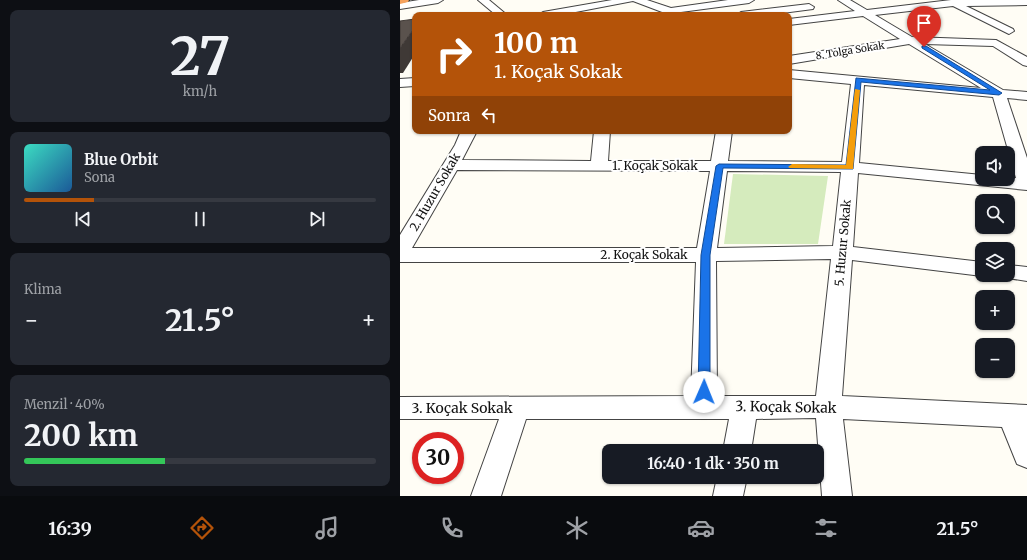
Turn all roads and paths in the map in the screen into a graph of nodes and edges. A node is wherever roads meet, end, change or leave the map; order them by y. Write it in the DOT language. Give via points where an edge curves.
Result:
graph roads {
  1 [pos="404,0"];
  2 [pos="438,0"];
  3 [pos="484,0"];
  4 [pos="629,0"];
  5 [pos="636,0"];
  6 [pos="749,0"];
  7 [pos="400,1"];
  8 [pos="845,1"];
  9 [pos="948,1"];
  10 [pos="1027,2"];
  11 [pos="832,4"];
  12 [pos="400,6"];
  13 [pos="817,6"];
  14 [pos="498,12"];
  15 [pos="582,12"];
  16 [pos="671,12"];
  17 [pos="680,12"];
  18 [pos="766,12"];
  19 [pos="862,12"];
  20 [pos="792,22"];
  21 [pos="1009,31"];
  22 [pos="912,40"];
  23 [pos="792,60"];
  24 [pos="1027,62"];
  25 [pos="792,74"];
  26 [pos="858,80"];
  27 [pos="412,82"];
  28 [pos="400,83"];
  29 [pos="999,93"];
  30 [pos="1027,96"];
  31 [pos="467,134"];
  32 [pos="602,134"];
  33 [pos="724,134"];
  34 [pos="450,165"];
  35 [pos="599,165"];
  36 [pos="719,166"];
  37 [pos="850,167"];
  38 [pos="1027,185"];
  39 [pos="843,252"];
  40 [pos="400,254"];
  41 [pos="706,255"];
  42 [pos="975,268"];
  43 [pos="1015,273"];
  44 [pos="1027,274"];
  45 [pos="704,407"];
  46 [pos="745,407"];
  47 [pos="828,407"];
  48 [pos="400,408"];
  49 [pos="516,408"];
  50 [pos="1019,417"];
  51 [pos="738,444"];
  52 [pos="1027,455"];
  53 [pos="731,484"];
  54 [pos="486,496"];
  55 [pos="728,496"];
  56 [pos="836,496"];
  1 -- 7 [label="highway"];
  2 -- 12 [label="street"];
  3 -- 14 [label="street"];
  4 -- 15 [label="street"];
  5 -- 16 [label="street"];
  6 -- 17 [label="street"];
  8 -- 11 [label="street"];
  8 -- 19 [label="street"];
  9 -- 10 [label="street"];
  9 -- 19 [label="street"];
  9 -- 21 [label="street"];
  13 -- 18 [label="street"];
  19 -- 20 [label="street"];
  19 -- 22 [label="street"];
  22 -- 23 [label="street, 8. Tolga Sokak"];
  22 -- 24 [label="street, 8. Tolga Sokak" via="996,43"];
  22 -- 29 [label="street"];
  25 -- 26 [label="street"];
  26 -- 29 [label="street"];
  26 -- 37 [label="street, 5. Huzur Sokak"];
  27 -- 28 [label="street"];
  29 -- 30 [label="street"];
  29 -- 38 [label="street"];
  31 -- 34 [label="street, 2. Huzur Sokak"];
  32 -- 35 [label="street"];
  33 -- 36 [label="street"];
  34 -- 35 [label="street, 1. Koçak Sokak"];
  34 -- 40 [label="street, 2. Huzur Sokak"];
  35 -- 36 [label="street, 1. Koçak Sokak"];
  36 -- 37 [label="street, 1. Koçak Sokak"];
  36 -- 41 [label="street"];
  37 -- 38 [label="street, 1. Koçak Sokak"];
  37 -- 39 [label="street, 5. Huzur Sokak"];
  39 -- 41 [label="street, 2. Koçak Sokak"];
  39 -- 42 [label="street, 2. Koçak Sokak"];
  39 -- 47 [label="street, 5. Huzur Sokak"];
  40 -- 41 [label="street, 2. Koçak Sokak"];
  41 -- 45 [label="street"];
  43 -- 44 [label="street"];
  45 -- 46 [label="street, 3. Koçak Sokak"];
  45 -- 49 [label="street, 3. Koçak Sokak"];
  46 -- 47 [label="street, 3. Koçak Sokak"];
  46 -- 51 [label="street"];
  47 -- 50 [label="street, 3. Koçak Sokak"];
  47 -- 56 [label="street, 5. Huzur Sokak"];
  48 -- 49 [label="street, 3. Koçak Sokak"];
  49 -- 54 [label="street"];
  50 -- 52 [label="street"];
  53 -- 55 [label="street"];
}
